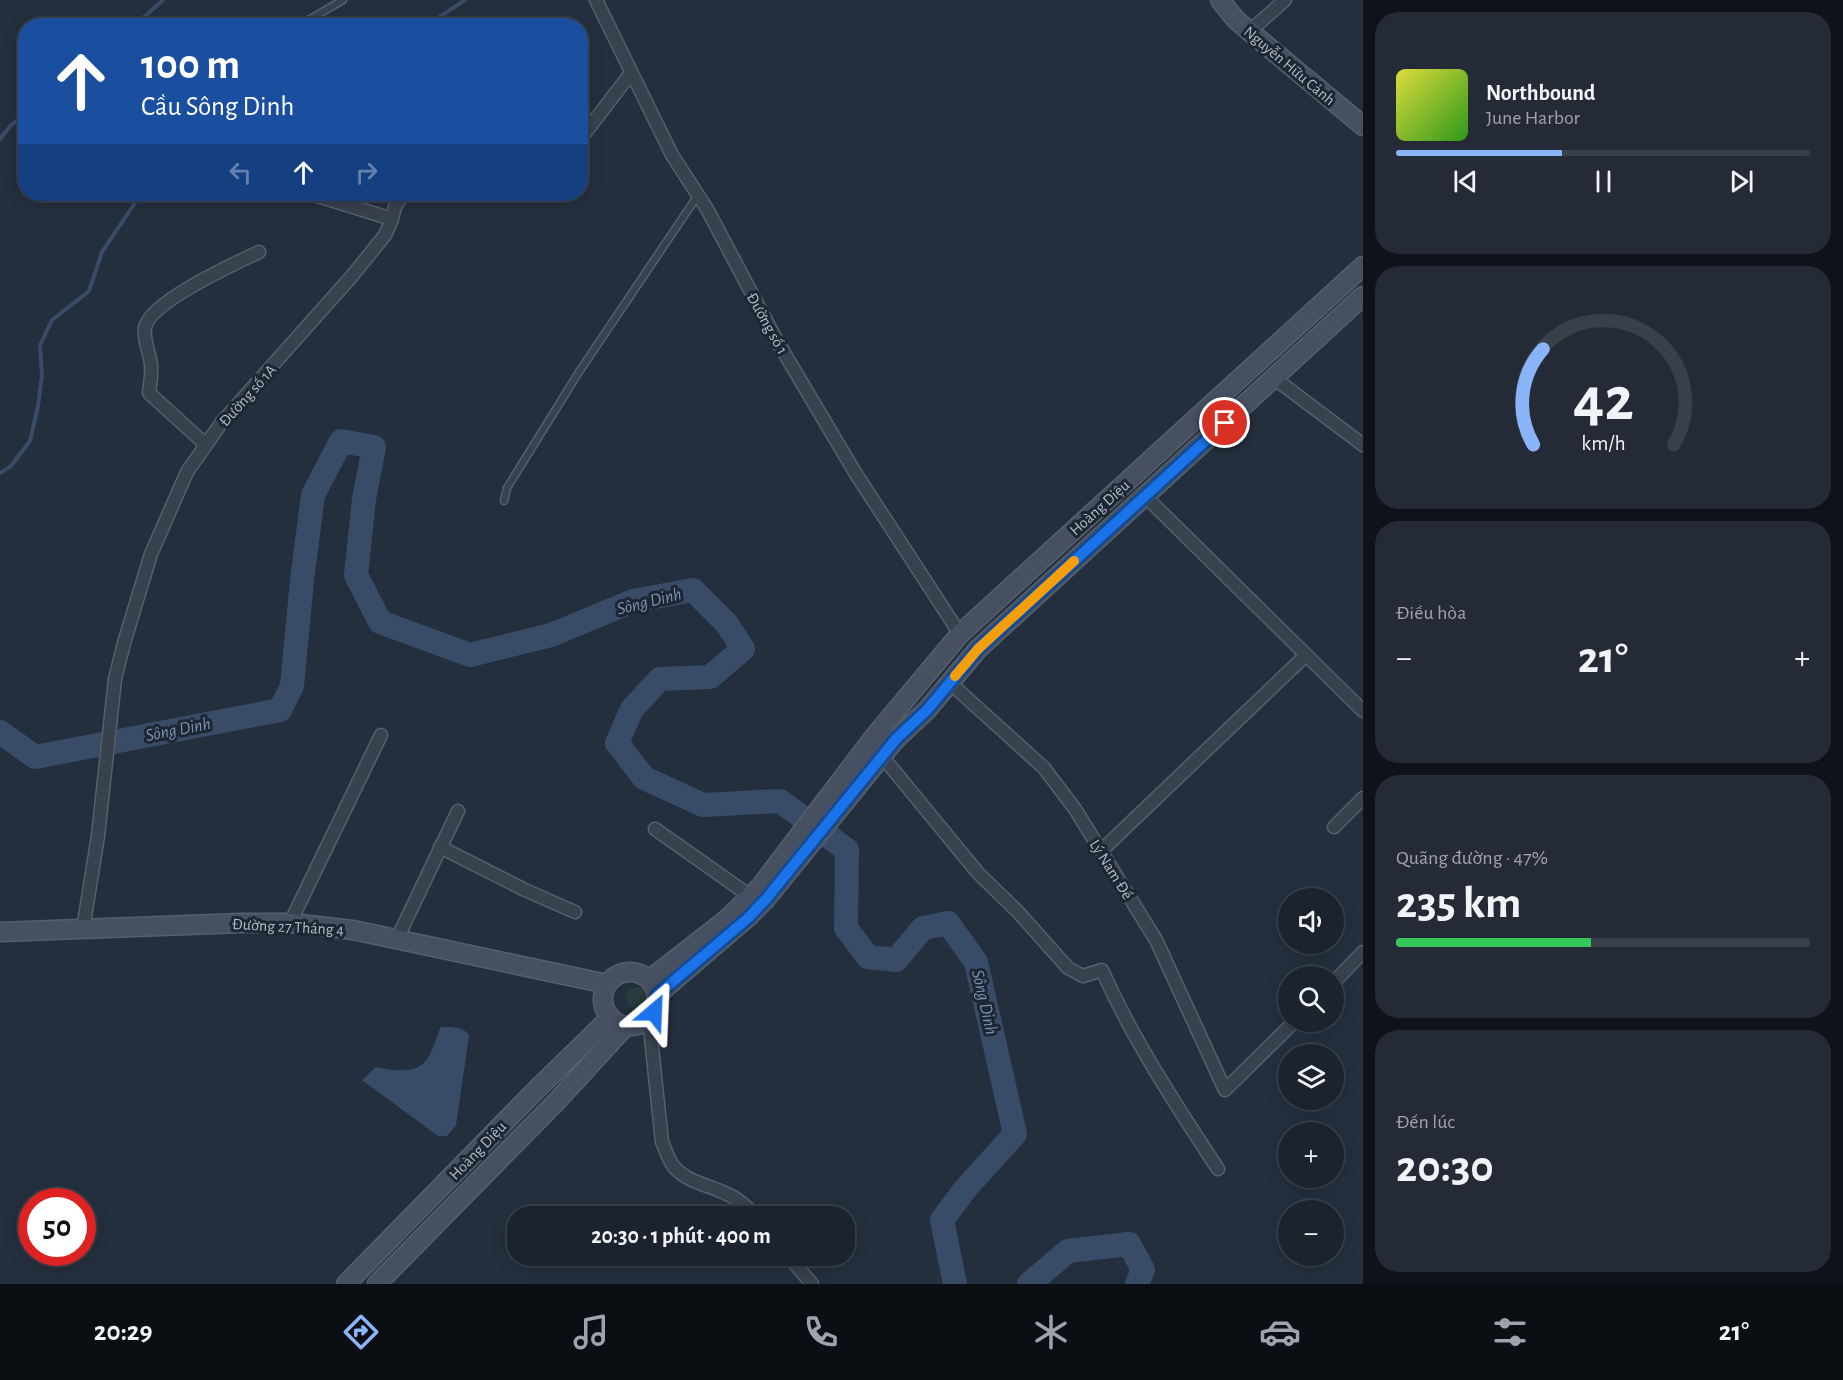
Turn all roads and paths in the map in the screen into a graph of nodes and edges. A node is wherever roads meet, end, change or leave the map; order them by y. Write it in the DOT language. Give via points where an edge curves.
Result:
graph roads {
  1 [pos="343,0"];
  2 [pos="596,0"];
  3 [pos="1220,0"];
  4 [pos="1286,0"];
  5 [pos="312,18"];
  6 [pos="1250,31"];
  7 [pos="631,73"];
  8 [pos="1363,126"];
  9 [pos="588,129"];
  10 [pos="698,195"];
  11 [pos="334,201"];
  12 [pos="398,201"];
  13 [pos="392,219"];
  14 [pos="259,252"];
  15 [pos="1363,266"];
  16 [pos="1363,296"];
  17 [pos="1274,378"];
  18 [pos="205,444"];
  19 [pos="1363,445"];
  20 [pos="1144,466"];
  21 [pos="1159,482"];
  22 [pos="1145,496"];
  23 [pos="504,501"];
  24 [pos="960,634"];
  25 [pos="1306,655"];
  26 [pos="950,682"];
  27 [pos="1363,711"];
  28 [pos="381,735"];
  29 [pos="882,756"];
  30 [pos="860,770"];
  31 [pos="1363,798"];
  32 [pos="458,811"];
  33 [pos="1334,827"];
  34 [pos="655,829"];
  35 [pos="440,847"];
  36 [pos="1101,851"];
  37 [pos="793,856"];
  38 [pos="750,896"];
  39 [pos="575,912"];
  40 [pos="290,924"];
  41 [pos="83,929"];
  42 [pos="0,932"];
  43 [pos="397,939"];
  44 [pos="1363,952"];
  45 [pos="1344,972"];
  46 [pos="607,984"];
  47 [pos="653,987"];
  48 [pos="649,1019"];
  49 [pos="617,1022"];
  50 [pos="1284,1032"];
  51 [pos="1218,1169"];
  52 [pos="745,1206"];
  53 [pos="797,1266"];
  54 [pos="346,1284"];
  55 [pos="377,1284"];
  56 [pos="812,1284"];
  1 -- 5 [label="lane"];
  2 -- 7 [label="street, Đường số 1"];
  3 -- 6 [label="main road, Nguyễn Hữu Cảnh"];
  4 -- 6 [label="street"];
  6 -- 8 [label="main road, Nguyễn Hữu Cảnh"];
  7 -- 9 [label="street"];
  7 -- 10 [label="street, Đường số 1" via="672,155"];
  10 -- 23 [label="lane" via="579,372 507,488"];
  10 -- 24 [label="street, Đường số 1" via="777,341 856,474"];
  11 -- 13 [label="street"];
  12 -- 13 [label="street, Đường số 1A"];
  13 -- 18 [label="street, Đường số 1A" via="385,235 352,276"];
  14 -- 18 [label="street" via="202,279 154,313 146,326 152,368 149,393"];
  15 -- 20 [label="main road, Hoàng Diệu"];
  16 -- 17 [label="main road, Hoàng Diệu"];
  17 -- 19 [label="street"];
  17 -- 21 [label="main road, Hoàng Diệu"];
  18 -- 41 [label="street, Đường số 1A" via="187,472 151,554 115,679 106,774"];
  20 -- 21 [label="main road"];
  20 -- 24 [label="main road, Hoàng Diệu"];
  21 -- 22 [label="main road, Hoàng Diệu"];
  22 -- 25 [label="street"];
  22 -- 26 [label="main road, Hoàng Diệu" via="978,649"];
  24 -- 30 [label="main road, Hoàng Diệu" via="907,695"];
  25 -- 27 [label="street"];
  25 -- 36 [label="street"];
  26 -- 29 [label="main road, Hoàng Diệu"];
  26 -- 36 [label="street, Lý Nam Đế" via="1044,768"];
  28 -- 40 [label="street"];
  29 -- 30 [label="main road, Hoàng Diệu"];
  29 -- 51 [label="street" via="978,873 1068,968 1083,976 1102,970 1149,1061"];
  30 -- 37 [label="main road"];
  31 -- 33 [label="street"];
  32 -- 35 [label="street"];
  34 -- 38 [label="street"];
  35 -- 39 [label="street"];
  35 -- 43 [label="street"];
  36 -- 50 [label="street, Lý Nam Đế" via="1156,940 1225,1090"];
  37 -- 38 [label="main road"];
  37 -- 47 [label="main road" via="748,918"];
  38 -- 47 [label="main road"];
  40 -- 41 [label="main road, Đường 27 Tháng 4" via="241,922"];
  40 -- 43 [label="main road, Đường 27 Tháng 4"];
  41 -- 42 [label="main road, Đường 27 Tháng 4"];
  43 -- 46 [label="main road, Đường 27 Tháng 4"];
  44 -- 45 [label="street"];
  46 -- 47 [label="main road" via="627,972 643,975"];
  46 -- 49 [label="main road" via="605,1010"];
  47 -- 48 [label="main road" via="657,1004"];
  48 -- 49 [label="main road" via="634,1027"];
  48 -- 52 [label="street" via="662,1142 673,1167"];
  49 -- 54 [label="main road, Hoàng Diệu" via="538,1088"];
  49 -- 55 [label="main road, Hoàng Diệu" via="565,1092"];
  53 -- 56 [label="street"];
}
